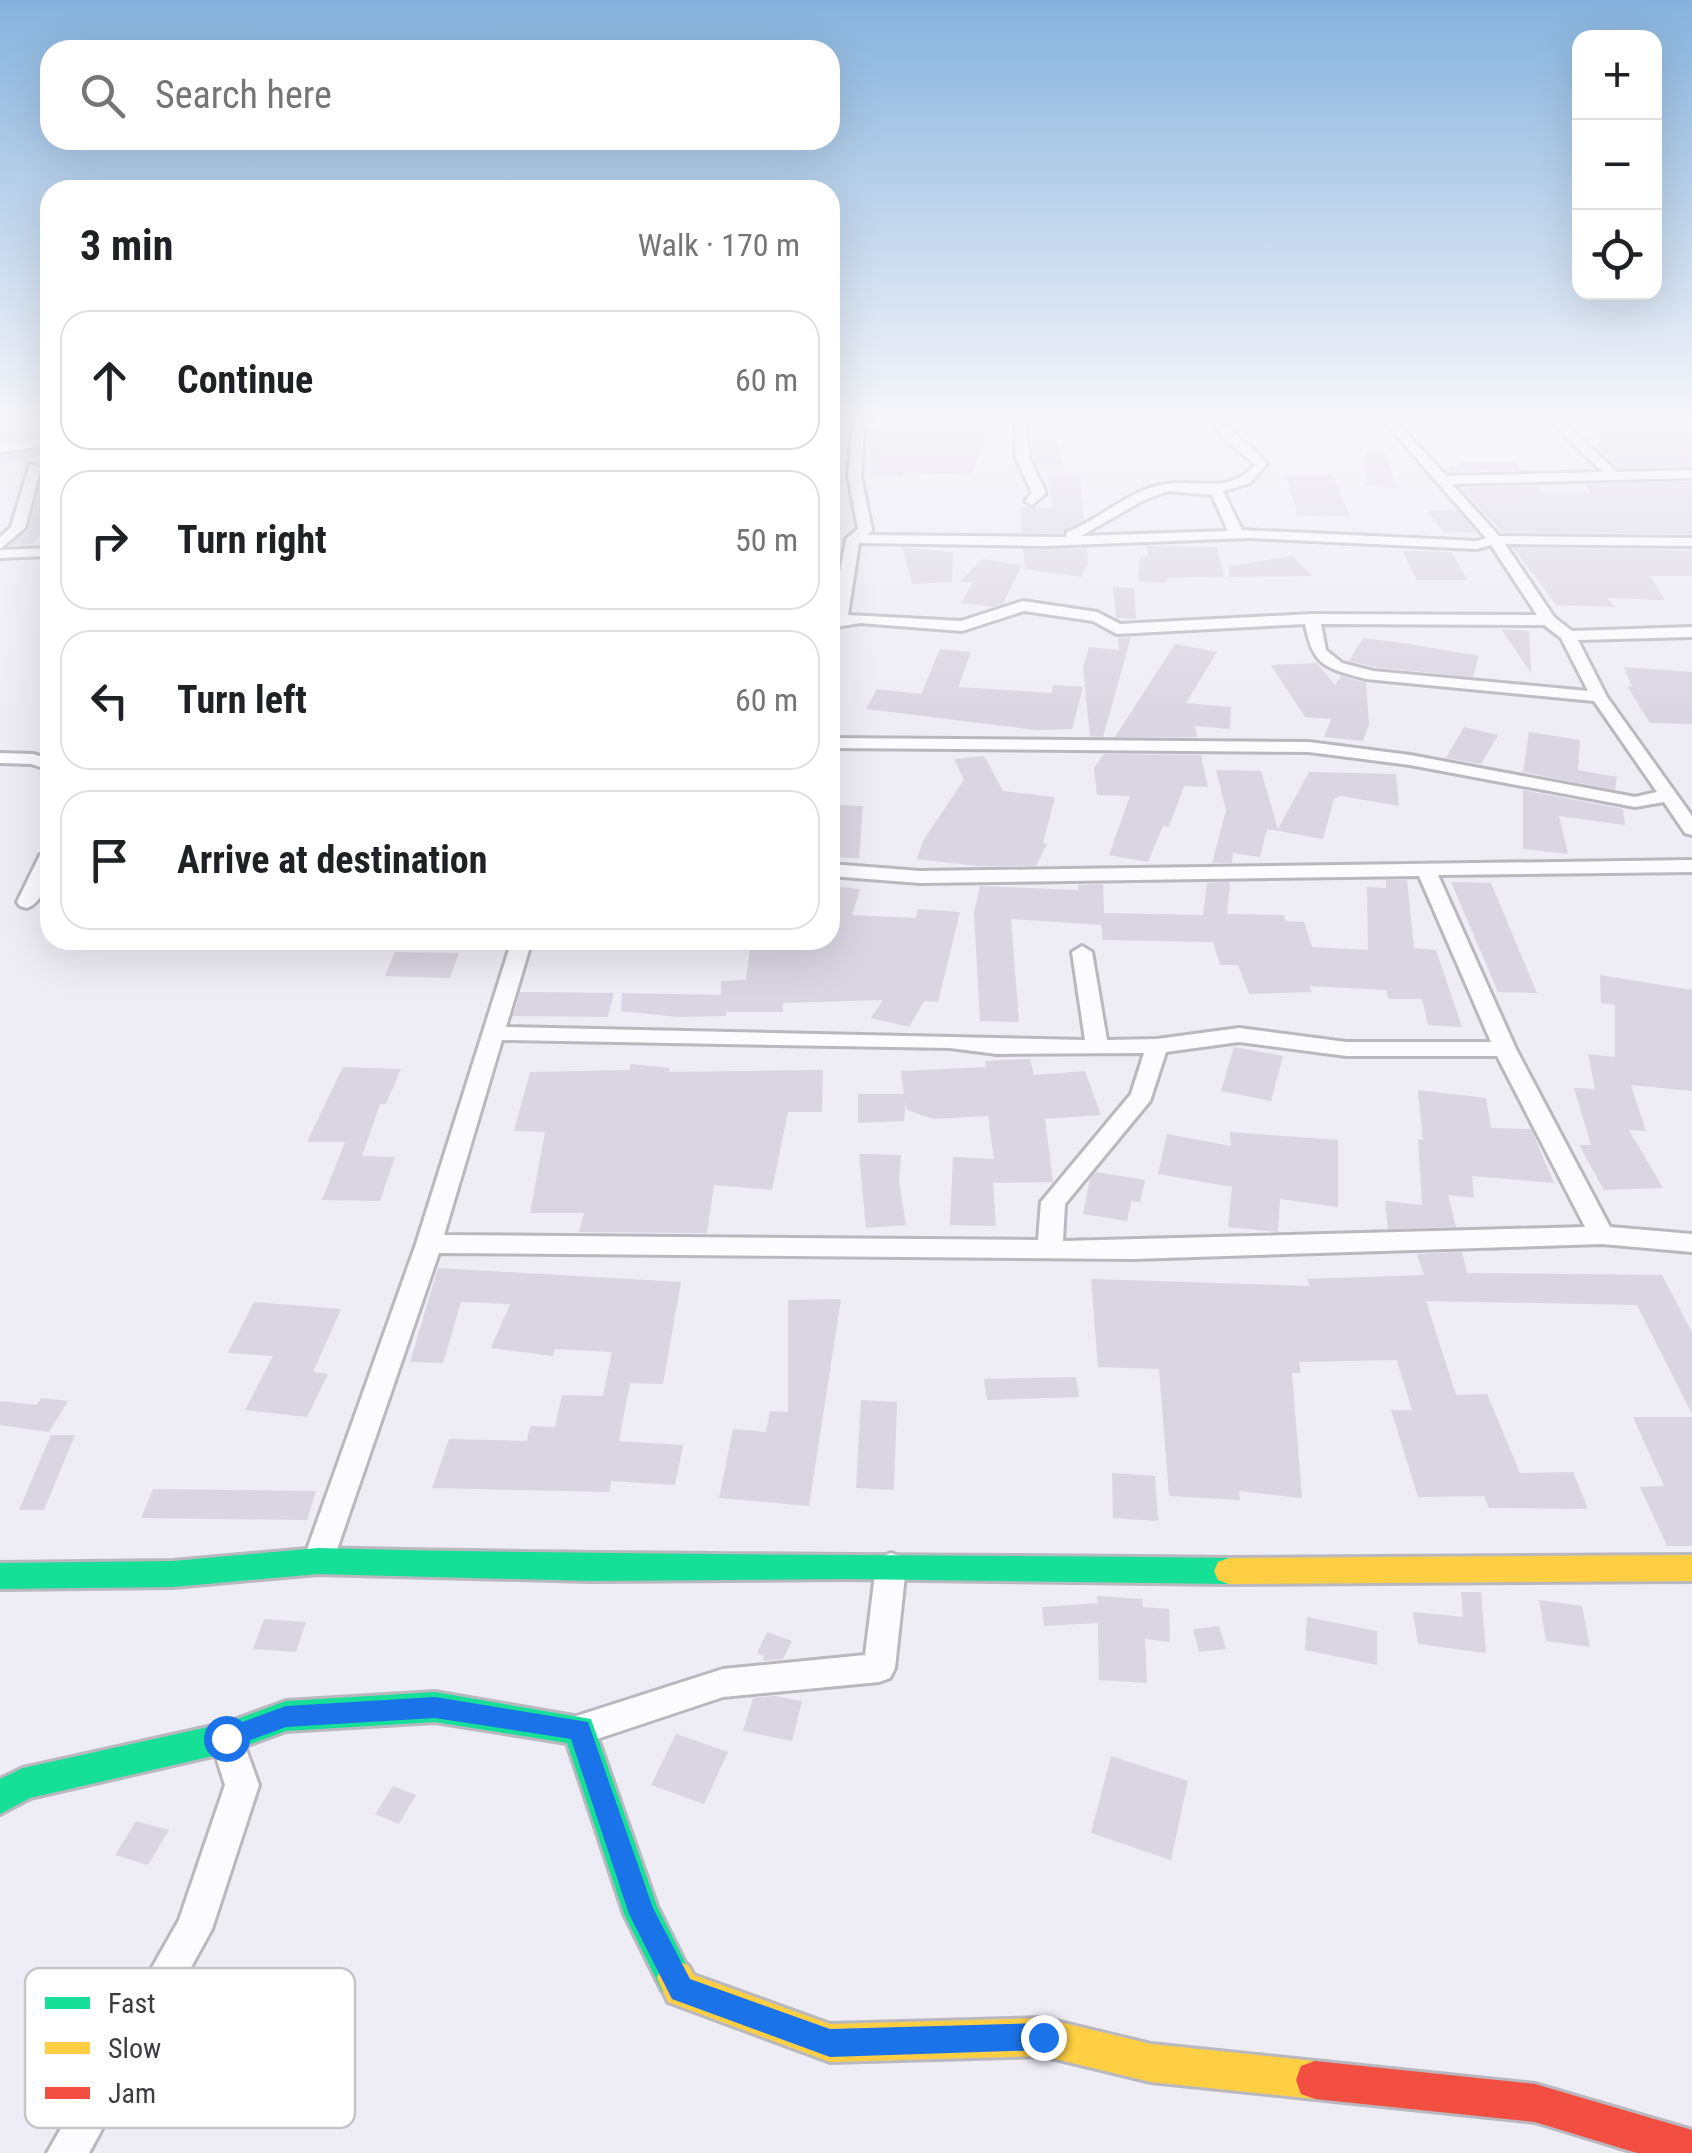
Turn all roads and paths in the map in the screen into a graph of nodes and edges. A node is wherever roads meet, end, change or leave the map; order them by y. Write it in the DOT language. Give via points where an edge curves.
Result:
graph roads {
  1 [pos="20,520"];
  2 [pos="861,520"];
  3 [pos="1105,520"];
  4 [pos="1230,520"];
  5 [pos="1477,520"];
  6 [pos="1237,536"];
  7 [pos="853,540"];
  8 [pos="1495,540"];
  9 [pos="1044,542"];
  10 [pos="1692,542"];
  11 [pos="0,545"];
  12 [pos="40,552"];
  13 [pos="0,554"];
  14 [pos="840,599"];
  15 [pos="1312,620"];
  16 [pos="1548,620"];
  17 [pos="840,621"];
  18 [pos="1692,632"];
  19 [pos="1568,636"];
  20 [pos="1599,696"];
  21 [pos="840,743"];
  22 [pos="0,758"];
  23 [pos="40,762"];
  24 [pos="1666,796"];
  25 [pos="1692,829"];
  26 [pos="1692,866"];
  27 [pos="1425,867"];
  28 [pos="840,871"];
  29 [pos="40,875"];
  30 [pos="27,902"];
  31 [pos="519,950"];
  32 [pos="1082,952"];
  33 [pos="494,1033"];
  34 [pos="1098,1046"];
  35 [pos="1157,1046"];
  36 [pos="1505,1049"];
  37 [pos="1602,1235"];
  38 [pos="1692,1243"];
  39 [pos="429,1244"];
  40 [pos="1050,1250"];
  41 [pos="318,1561"];
  42 [pos="891,1566"];
  43 [pos="1692,1568"];
  44 [pos="0,1576"];
  45 [pos="580,1730"];
  46 [pos="226,1738"];
  47 [pos="0,1798"];
  48 [pos="172,1968"];
  49 [pos="80,2128"];
  50 [pos="1692,2150"];
  51 [pos="66,2153"];
  1 -- 11 [label="street"];
  2 -- 7 [label="street" via="864,530"];
  3 -- 9 [label="street"];
  4 -- 6 [label="street"];
  5 -- 8 [label="street"];
  6 -- 8 [label="street" via="1477,545"];
  6 -- 9 [label="street"];
  7 -- 9 [label="street"];
  7 -- 14 [label="street"];
  8 -- 10 [label="street"];
  8 -- 16 [label="street"];
  12 -- 13 [label="street"];
  15 -- 16 [label="street"];
  15 -- 17 [label="street" via="1117,629 1097,617 1023,606 962,626"];
  15 -- 20 [label="street" via="1318,652 1336,666 1372,676"];
  16 -- 19 [label="street"];
  18 -- 19 [label="street"];
  19 -- 20 [label="street"];
  20 -- 24 [label="street"];
  21 -- 24 [label="street" via="1308,747 1635,802"];
  22 -- 23 [label="street"];
  24 -- 25 [label="street"];
  26 -- 27 [label="street"];
  27 -- 28 [label="street" via="920,877"];
  27 -- 36 [label="street"];
  29 -- 30 [label="street"];
  31 -- 33 [label="street"];
  32 -- 34 [label="street"];
  33 -- 34 [label="street"];
  33 -- 39 [label="street"];
  34 -- 35 [label="street"];
  35 -- 36 [label="street" via="1239,1034 1346,1049"];
  35 -- 40 [label="street" via="1142,1096 1053,1202"];
  36 -- 37 [label="street"];
  37 -- 38 [label="street"];
  37 -- 40 [label="street"];
  39 -- 40 [label="street"];
  39 -- 41 [label="street"];
  41 -- 42 [label="street"];
  41 -- 44 [label="street" via="173,1574"];
  42 -- 43 [label="street" via="1159,1572"];
  42 -- 45 [label="street" via="880,1668 723,1683"];
  45 -- 46 [label="street" via="435,1707 286,1716"];
  45 -- 50 [label="street" via="642,1914 681,1989 830,2043 1043,2037 1151,2064 1535,2103"];
  46 -- 47 [label="street" via="24,1784"];
  46 -- 48 [label="street" via="242,1785 194,1929"];
  49 -- 51 [label="street"];
}
